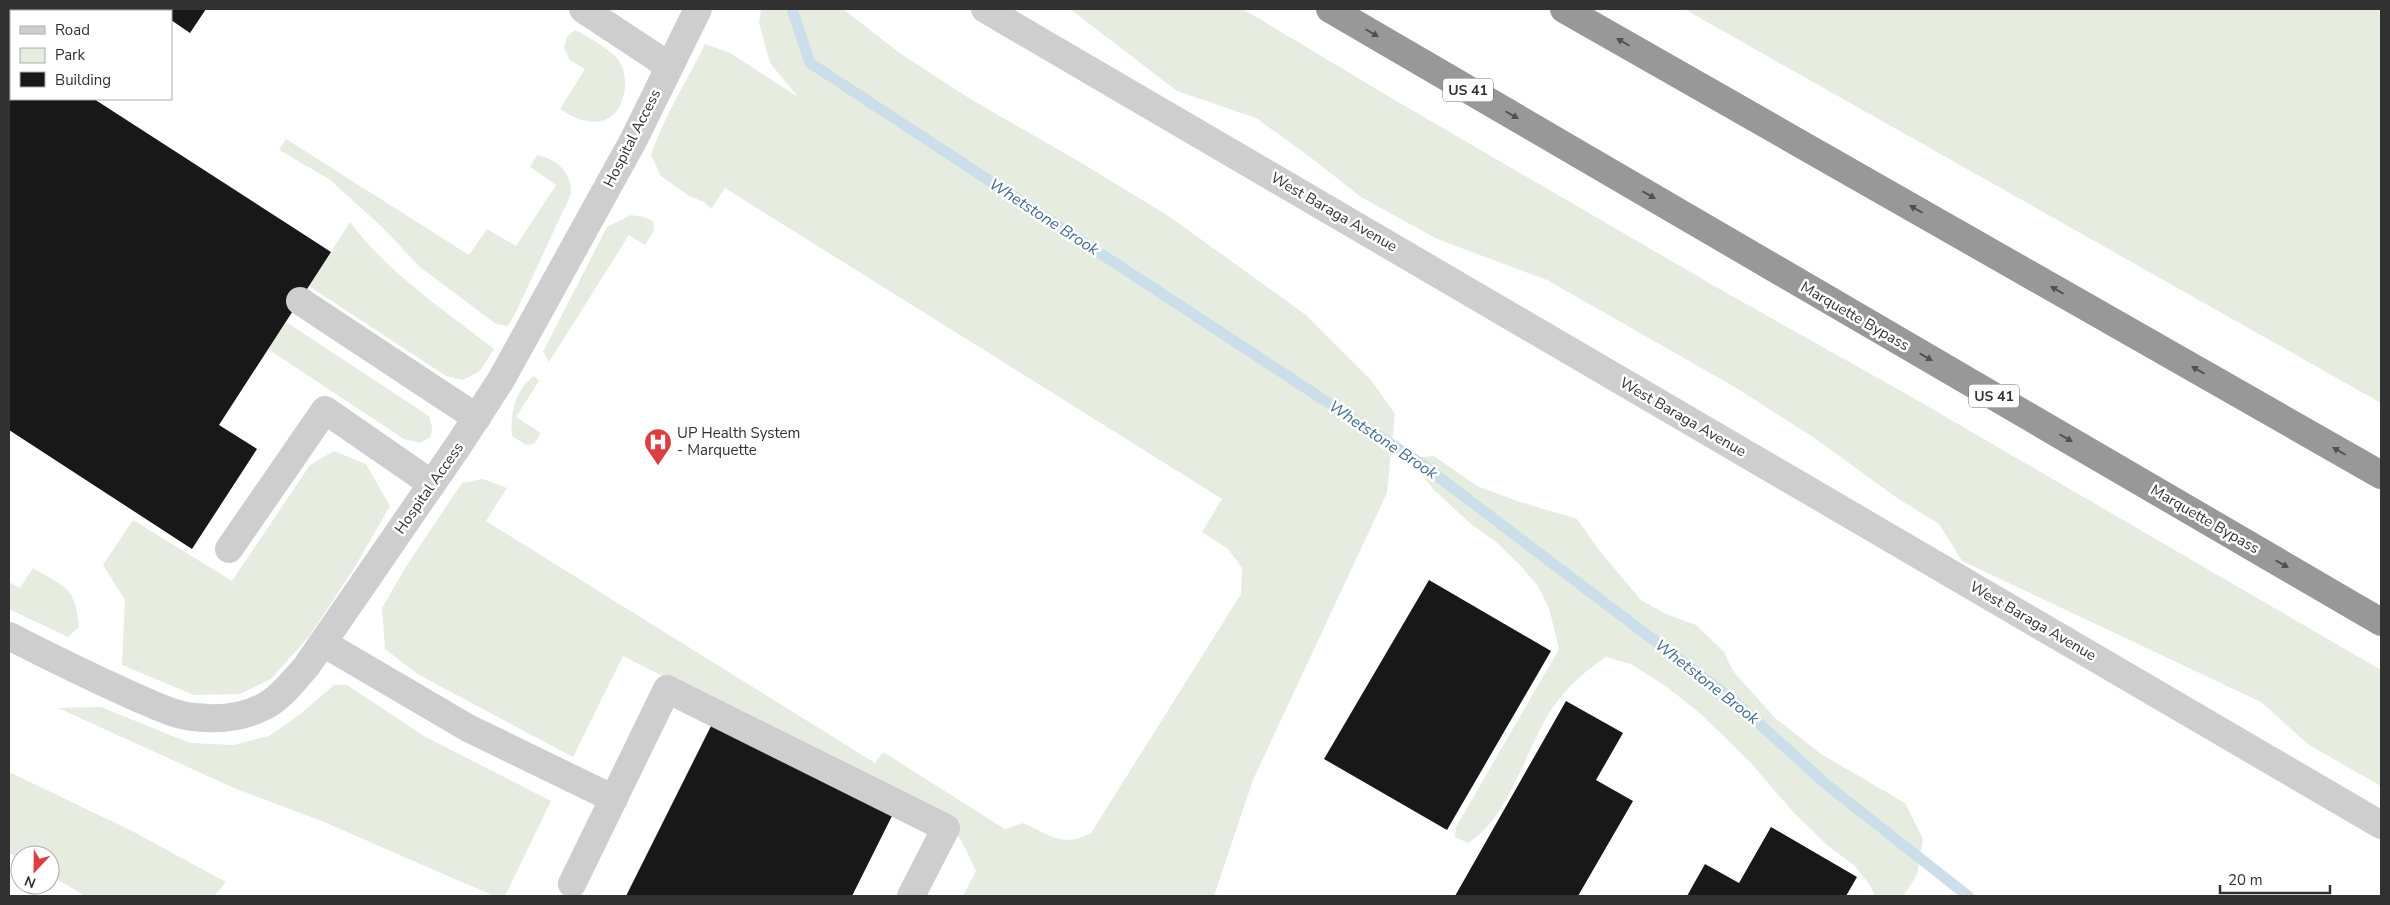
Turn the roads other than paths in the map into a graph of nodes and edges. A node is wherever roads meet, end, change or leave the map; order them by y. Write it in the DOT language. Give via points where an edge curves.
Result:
graph roads {
  1 [pos="582,9"];
  2 [pos="698,9"];
  3 [pos="985,9"];
  4 [pos="1330,9"];
  5 [pos="1564,9"];
  6 [pos="669,66"];
  7 [pos="300,301"];
  8 [pos="476,418"];
  9 [pos="2381,475"];
  10 [pos="432,484"];
  11 [pos="229,549"];
  12 [pos="2381,622"];
  13 [pos="9,636"];
  14 [pos="323,643"];
  15 [pos="614,799"];
  16 [pos="2381,825"];
  17 [pos="572,884"];
  18 [pos="911,896"];
  1 -- 6 [label="street"];
  2 -- 6 [label="street, Hospital Access"];
  3 -- 16 [label="street, West Baraga Avenue"];
  4 -- 12 [label="highway, Marquette Bypass / US 41, one-way"];
  9 -- 5 [label="highway, one-way"];
  6 -- 8 [label="street, Hospital Access" via="633,141 501,380"];
  7 -- 8 [label="street"];
  8 -- 10 [label="street, Hospital Access"];
  10 -- 11 [label="street" via="325,410"];
  10 -- 14 [label="street, Hospital Access"];
  13 -- 14 [label="street, Hospital Access" via="161,708 192,717 223,718 244,715 266,705 284,691"];
  14 -- 15 [label="street" via="468,728"];
  15 -- 17 [label="street"];
  15 -- 18 [label="street" via="667,689 946,828"];
}
